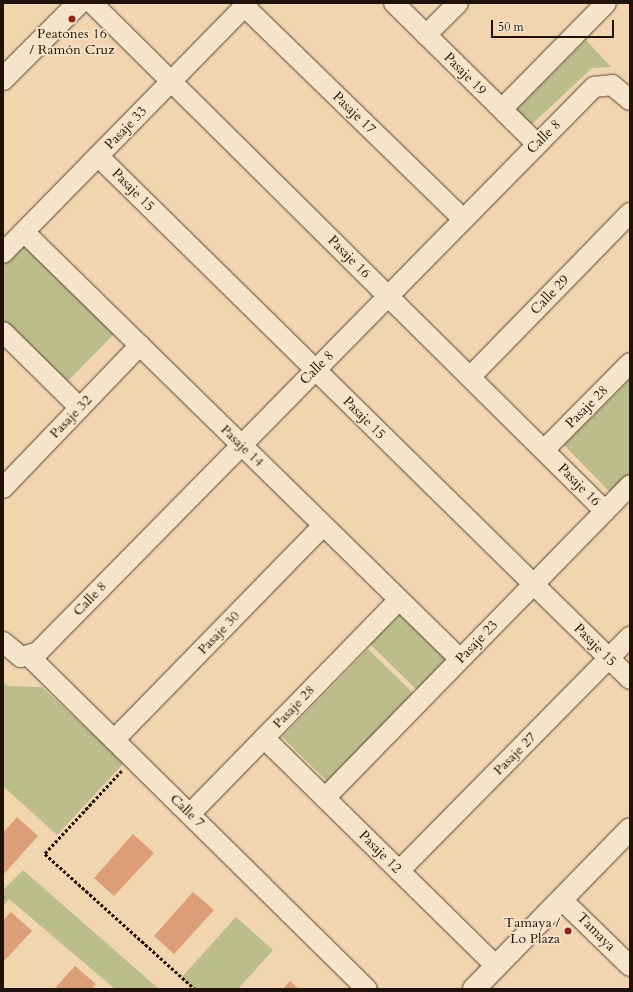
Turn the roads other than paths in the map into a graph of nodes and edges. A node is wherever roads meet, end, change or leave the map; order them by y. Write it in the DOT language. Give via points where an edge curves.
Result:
graph roads {
  1 [pos="78,3"];
  2 [pos="92,3"];
  3 [pos="394,3"];
  4 [pos="458,3"];
  5 [pos="606,3"];
  6 [pos="246,5"];
  7 [pos="426,35"];
  8 [pos="3,79"];
  9 [pos="171,81"];
  10 [pos="630,100"];
  11 [pos="502,110"];
  12 [pos="537,144"];
  13 [pos="98,156"];
  14 [pos="630,213"];
  15 [pos="464,219"];
  16 [pos="24,232"];
  17 [pos="3,253"];
  18 [pos="388,296"];
  19 [pos="3,332"];
  20 [pos="140,345"];
  21 [pos="630,363"];
  22 [pos="315,370"];
  23 [pos="470,377"];
  24 [pos="80,408"];
  25 [pos="241,445"];
  26 [pos="544,450"];
  27 [pos="4,484"];
  28 [pos="630,485"];
  29 [pos="605,511"];
  30 [pos="323,526"];
  31 [pos="533,584"];
  32 [pos="398,600"];
  33 [pos="630,637"];
  34 [pos="3,642"];
  35 [pos="30,657"];
  36 [pos="609,658"];
  37 [pos="460,660"];
  38 [pos="630,679"];
  39 [pos="264,738"];
  40 [pos="114,740"];
  41 [pos="324,798"];
  42 [pos="190,814"];
  43 [pos="630,829"];
  44 [pos="399,871"];
  45 [pos="562,899"];
  46 [pos="496,966"];
  47 [pos="630,966"];
  48 [pos="367,989"];
  49 [pos="474,989"];
  1 -- 8 [label="main road"];
  2 -- 9 [label="street, Pasaje 16"];
  3 -- 7 [label="street, Pasaje 19"];
  4 -- 7 [label="street"];
  5 -- 11 [label="street"];
  6 -- 9 [label="street, Pasaje 33"];
  6 -- 15 [label="street, Pasaje 17"];
  7 -- 11 [label="street, Pasaje 19"];
  9 -- 13 [label="street, Pasaje 33"];
  9 -- 18 [label="street, Pasaje 16"];
  10 -- 12 [label="street, Calle 8" via="617,88 607,84 594,87"];
  11 -- 12 [label="street, Pasaje 19"];
  12 -- 15 [label="street, Calle 8"];
  13 -- 16 [label="street, Pasaje 33"];
  13 -- 22 [label="street, Pasaje 15"];
  14 -- 23 [label="street, Calle 29"];
  15 -- 18 [label="street, Calle 8"];
  16 -- 17 [label="street, Pasaje 33"];
  16 -- 20 [label="street, Pasaje 14"];
  18 -- 22 [label="street, Calle 8"];
  18 -- 23 [label="street, Pasaje 16"];
  19 -- 24 [label="street"];
  20 -- 24 [label="street, Pasaje 32"];
  20 -- 25 [label="street, Pasaje 14"];
  21 -- 26 [label="street, Pasaje 28"];
  22 -- 25 [label="street, Calle 8"];
  22 -- 31 [label="street, Pasaje 15"];
  23 -- 26 [label="street, Pasaje 16"];
  24 -- 27 [label="street, Pasaje 32"];
  25 -- 30 [label="street, Pasaje 14"];
  25 -- 35 [label="street, Calle 8"];
  26 -- 29 [label="street, Pasaje 16"];
  28 -- 29 [label="street, Pasaje 23"];
  29 -- 31 [label="street, Pasaje 23"];
  30 -- 32 [label="street, Pasaje 14"];
  30 -- 40 [label="street, Pasaje 30"];
  31 -- 36 [label="street, Pasaje 15"];
  31 -- 37 [label="street, Pasaje 23"];
  32 -- 37 [label="street, Pasaje 14"];
  32 -- 39 [label="street, Pasaje 28"];
  33 -- 36 [label="street, Pasaje 27"];
  34 -- 35 [label="street, Calle 7" via="17,655"];
  35 -- 40 [label="street, Calle 7"];
  36 -- 38 [label="street, Pasaje 15"];
  36 -- 44 [label="street, Pasaje 27"];
  37 -- 41 [label="street, Pasaje 23"];
  39 -- 41 [label="street, Pasaje 12"];
  39 -- 42 [label="street, Pasaje 28"];
  40 -- 42 [label="street, Calle 7"];
  41 -- 44 [label="street, Pasaje 12"];
  42 -- 48 [label="street, Calle 7"];
  43 -- 45 [label="main road"];
  44 -- 46 [label="street, Pasaje 12"];
  45 -- 46 [label="main road"];
  45 -- 47 [label="street, Tamaya"];
  46 -- 49 [label="main road"];
}
